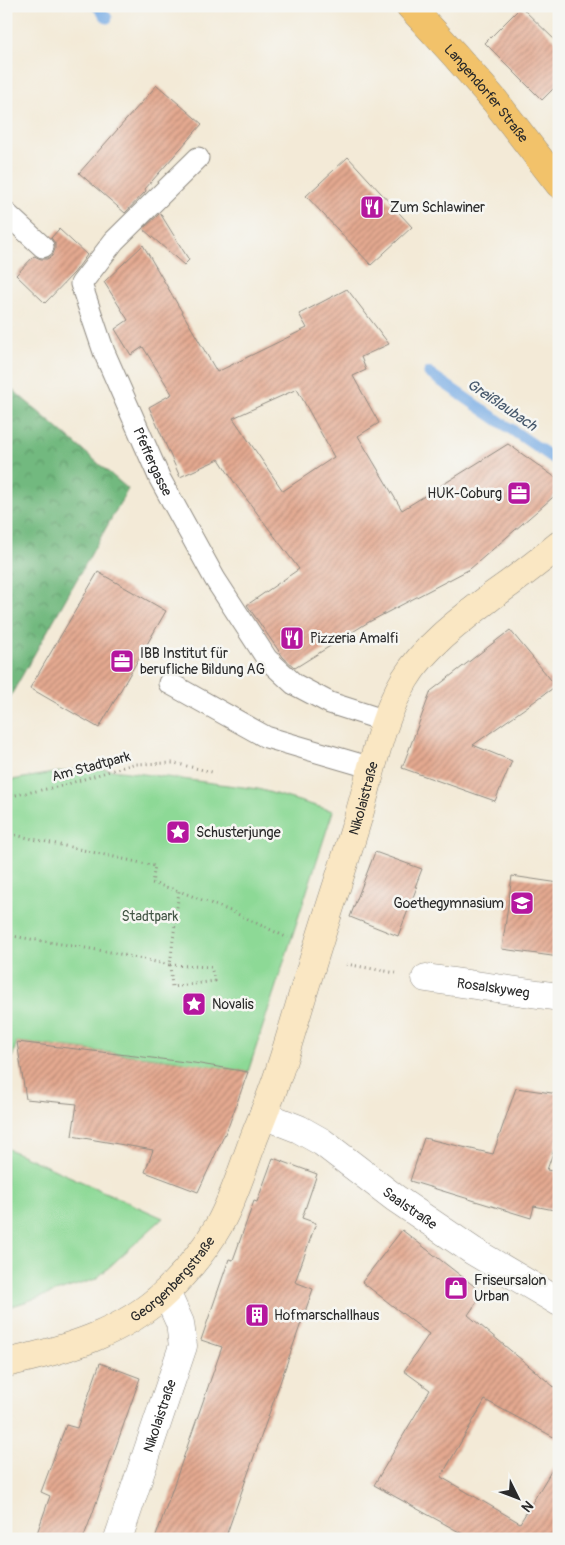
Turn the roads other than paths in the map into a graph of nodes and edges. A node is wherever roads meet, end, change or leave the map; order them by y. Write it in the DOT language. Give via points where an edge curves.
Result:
graph roads {
  1 [pos="410,6"];
  2 [pos="198,158"];
  3 [pos="559,184"];
  4 [pos="6,213"];
  5 [pos="43,247"];
  6 [pos="559,545"];
  7 [pos="169,683"];
  8 [pos="386,720"];
  9 [pos="372,768"];
  10 [pos="426,978"];
  11 [pos="559,997"];
  12 [pos="263,1115"];
  13 [pos="166,1292"];
  14 [pos="559,1302"];
  15 [pos="6,1363"];
  16 [pos="118,1539"];
  1 -- 3 [label="main road, Langendorfer Straße" via="495,101"];
  2 -- 8 [label="lane, Pfeffergasse" via="77,279 104,352 160,479 215,579 267,659 294,684 330,702"];
  4 -- 5 [label="lane"];
  6 -- 8 [label="main road, Nikolaistraße" via="457,623 429,650 406,678"];
  7 -- 9 [label="lane" via="266,737"];
  8 -- 9 [label="main road, Nikolaistraße"];
  9 -- 12 [label="main road, Nikolaistraße" via="280,1070"];
  10 -- 11 [label="street, Rosalskyweg"];
  12 -- 13 [label="main road, Georgenbergstraße" via="220,1224 197,1259"];
  12 -- 14 [label="street, Saalstraße" via="322,1142 434,1225"];
  13 -- 15 [label="main road, Georgenbergstraße" via="108,1332 79,1344"];
  13 -- 16 [label="street, Nikolaistraße" via="180,1323 183,1346"];
}
